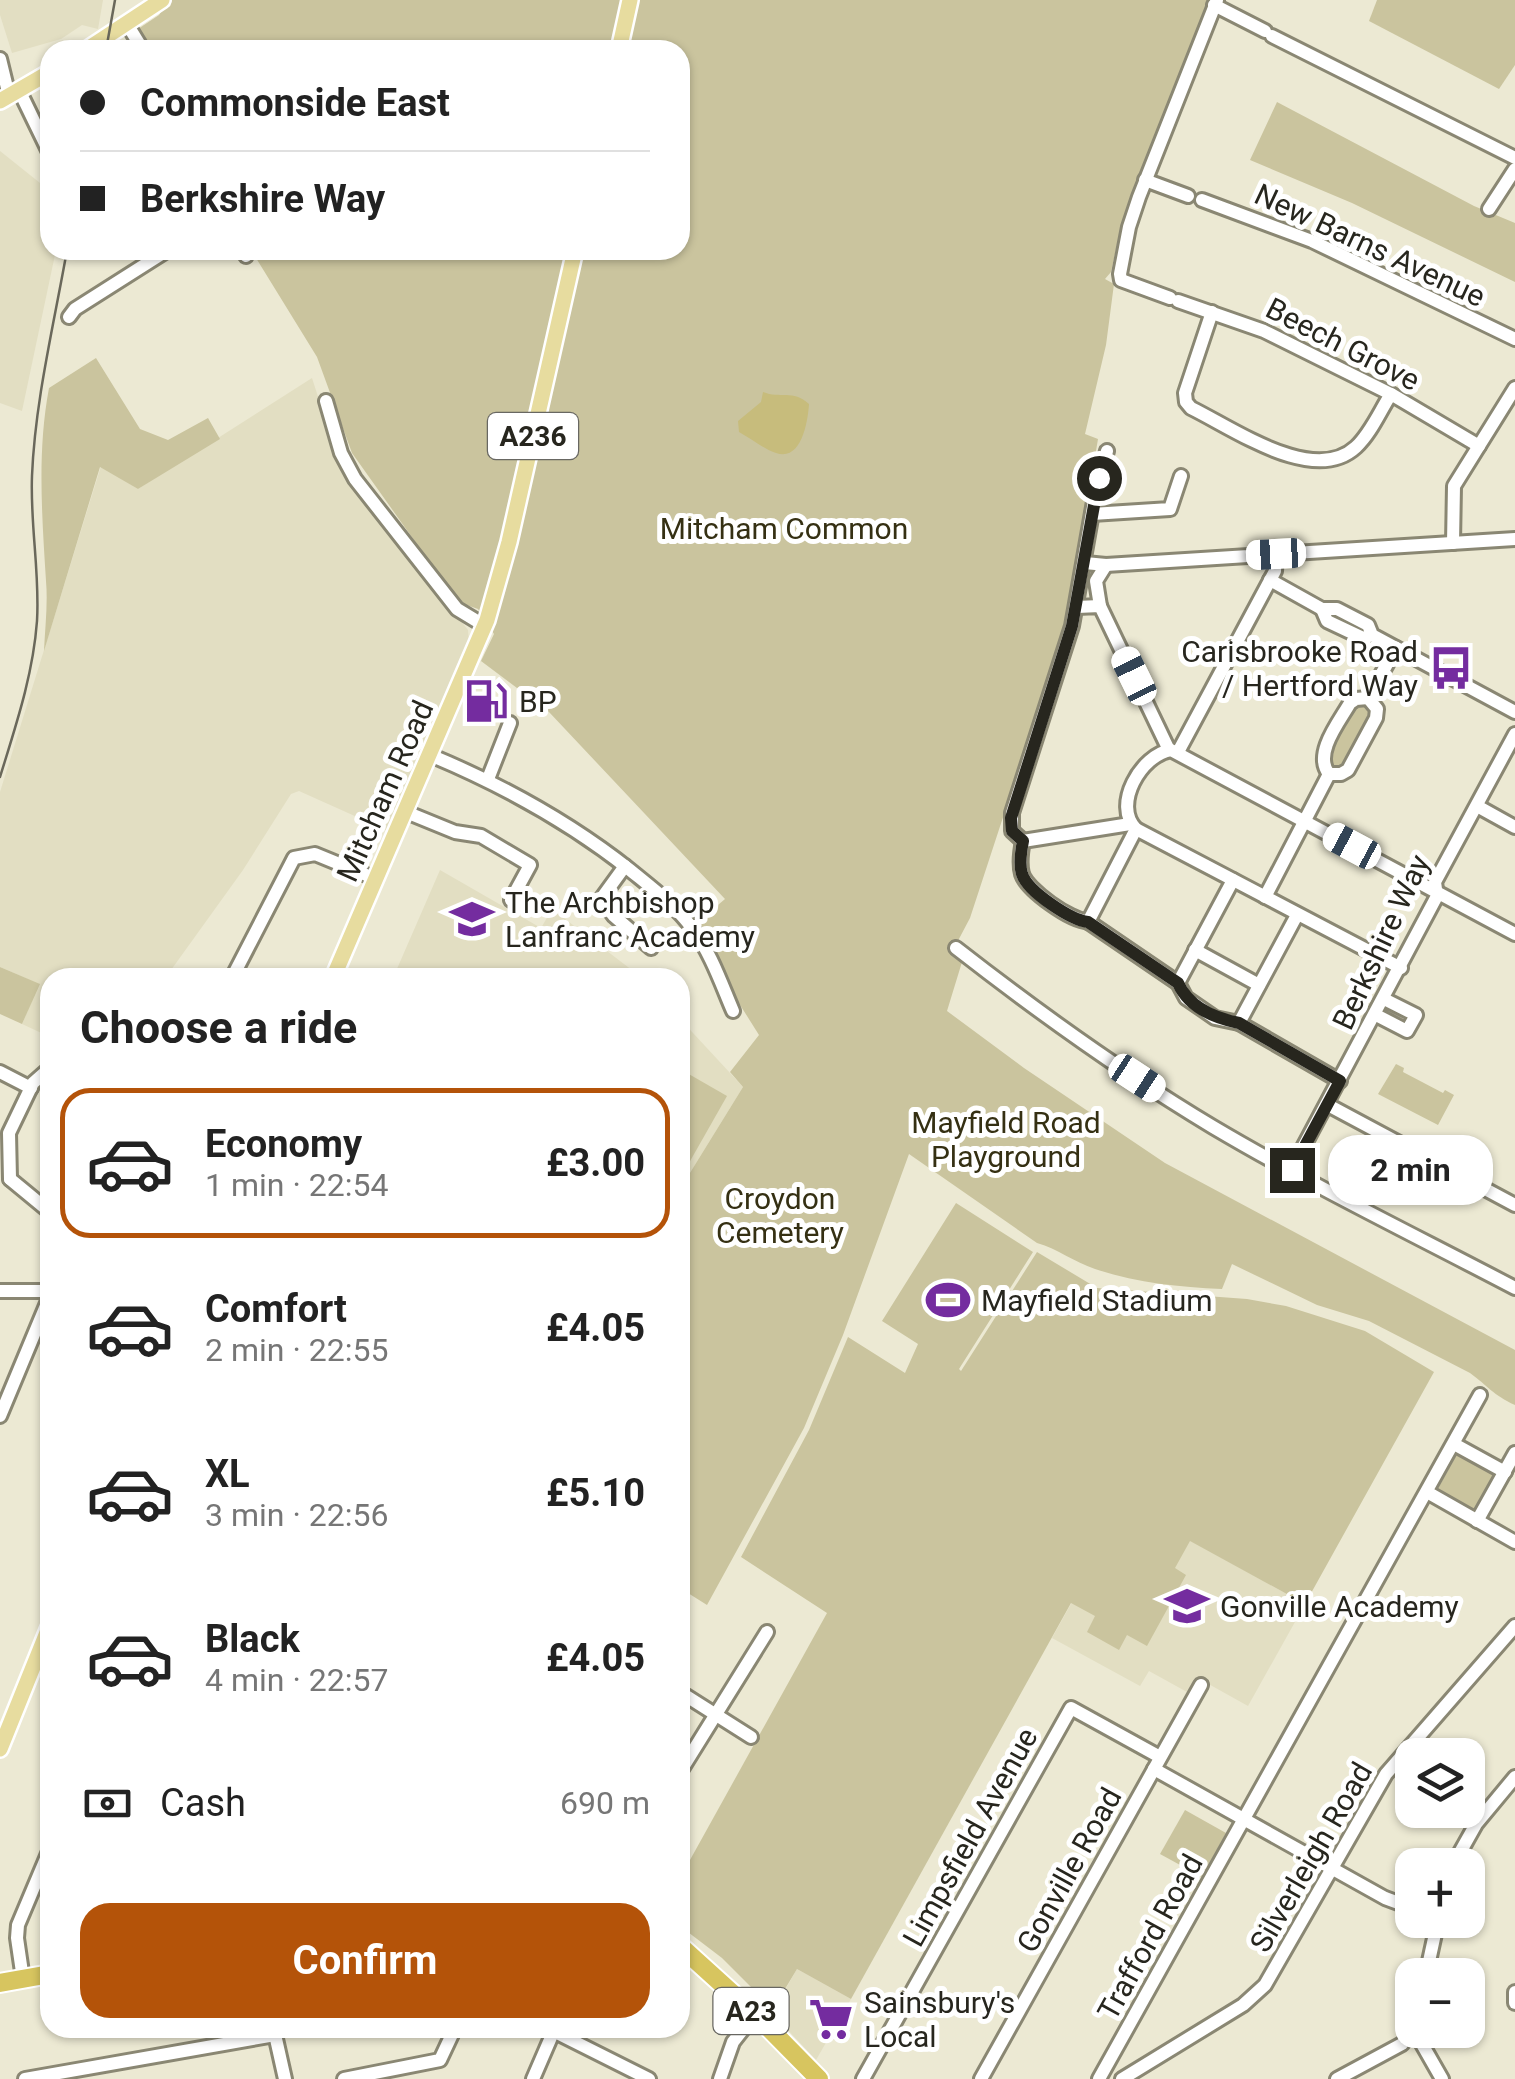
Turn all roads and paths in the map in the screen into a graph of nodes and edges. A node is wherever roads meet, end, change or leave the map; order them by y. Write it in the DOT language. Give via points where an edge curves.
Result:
graph roads {
  1 [pos="162,0"];
  2 [pos="630,0"];
  3 [pos="1216,3"];
  4 [pos="127,24"];
  5 [pos="102,40"];
  6 [pos="137,40"];
  7 [pos="622,40"];
  8 [pos="0,59"];
  9 [pos="40,78"];
  10 [pos="9,95"];
  11 [pos="40,140"];
  12 [pos="1515,158"];
  13 [pos="1515,169"];
  14 [pos="1145,180"];
  15 [pos="1489,208"];
  16 [pos="152,260"];
  17 [pos="573,260"];
  18 [pos="1212,312"];
  19 [pos="69,318"];
  20 [pos="1515,339"];
  21 [pos="1515,388"];
  22 [pos="1391,394"];
  23 [pos="326,401"];
  24 [pos="1478,446"];
  25 [pos="1107,451"];
  26 [pos="1180,476"];
  27 [pos="1092,514"];
  28 [pos="1515,539"];
  29 [pos="1453,543"];
  30 [pos="1276,554"];
  31 [pos="1084,563"];
  32 [pos="1106,566"];
  33 [pos="1270,580"];
  34 [pos="1100,606"];
  35 [pos="1077,607"];
  36 [pos="485,626"];
  37 [pos="1396,648"];
  38 [pos="1368,698"];
  39 [pos="1515,712"];
  40 [pos="510,723"];
  41 [pos="1515,734"];
  42 [pos="1173,751"];
  43 [pos="430,755"];
  44 [pos="1329,774"];
  45 [pos="488,780"];
  46 [pos="1477,806"];
  47 [pos="406,812"];
  48 [pos="1304,821"];
  49 [pos="1133,826"];
  50 [pos="1515,827"];
  51 [pos="1023,841"];
  52 [pos="624,866"];
  53 [pos="376,879"];
  54 [pos="1233,880"];
  55 [pos="1436,890"];
  56 [pos="1265,897"];
  57 [pos="511,900"];
  58 [pos="1297,915"];
  59 [pos="1088,922"];
  60 [pos="1515,934"];
  61 [pos="651,948"];
  62 [pos="956,948"];
  63 [pos="1195,950"];
  64 [pos="237,968"];
  65 [pos="337,968"];
  66 [pos="1401,968"];
  67 [pos="1178,983"];
  68 [pos="1259,985"];
  69 [pos="1384,999"];
  70 [pos="732,1011"];
  71 [pos="1376,1015"];
  72 [pos="1239,1023"];
  73 [pos="0,1072"];
  74 [pos="40,1079"];
  75 [pos="1340,1081"];
  76 [pos="31,1088"];
  77 [pos="1328,1104"];
  78 [pos="6,1125"];
  79 [pos="1292,1170"];
  80 [pos="5,1179"];
  81 [pos="1515,1204"];
  82 [pos="40,1205"];
  83 [pos="1515,1288"];
  84 [pos="0,1290"];
  85 [pos="40,1293"];
  86 [pos="40,1318"];
  87 [pos="1480,1395"];
  88 [pos="0,1416"];
  89 [pos="1454,1444"];
  90 [pos="1515,1453"];
  91 [pos="1505,1472"];
  92 [pos="1427,1492"];
  93 [pos="1477,1521"];
  94 [pos="1515,1542"];
  95 [pos="1515,1626"];
  96 [pos="768,1632"];
  97 [pos="40,1650"];
  98 [pos="1201,1685"];
  99 [pos="690,1698"];
  100 [pos="716,1714"];
  101 [pos="751,1736"];
  102 [pos="0,1749"];
  103 [pos="690,1756"];
  104 [pos="1157,1763"];
  105 [pos="1515,1777"];
  106 [pos="1245,1819"];
  107 [pos="1462,1848"];
  108 [pos="1327,1864"];
  109 [pos="40,1873"];
  110 [pos="1395,1902"];
  111 [pos="690,1955"];
  112 [pos="40,1976"];
  113 [pos="23,1979"];
  114 [pos="0,1984"];
  115 [pos="1515,1992"];
  116 [pos="1515,2003"];
  117 [pos="755,2014"];
  118 [pos="238,2038"];
  119 [pos="276,2038"];
  120 [pos="450,2038"];
  121 [pos="550,2038"];
  122 [pos="571,2038"];
  123 [pos="1395,2048"];
  124 [pos="1424,2048"];
  125 [pos="25,2079"];
  126 [pos="285,2079"];
  127 [pos="344,2079"];
  128 [pos="533,2079"];
  129 [pos="649,2079"];
  130 [pos="720,2079"];
  131 [pos="819,2079"];
  132 [pos="863,2079"];
  133 [pos="981,2079"];
  134 [pos="1099,2079"];
  135 [pos="1122,2079"];
  136 [pos="1337,2079"];
  137 [pos="1442,2079"];
  1 -- 4 [label="main road"];
  2 -- 7 [label="main road"];
  3 -- 12 [label="street"];
  3 -- 14 [label="street"];
  4 -- 5 [label="main road"];
  4 -- 6 [label="street"];
  8 -- 10 [label="street"];
  9 -- 10 [label="main road"];
  10 -- 11 [label="street"];
  13 -- 15 [label="street"];
  14 -- 18 [label="street, Beech Grove" via="1128,227 1121,280"];
  14 -- 20 [label="street, New Barns Avenue" via="1312,241"];
  16 -- 19 [label="street"];
  17 -- 36 [label="main road, A236"];
  18 -- 22 [label="street, Beech Grove"];
  18 -- 22 [label="street" via="1186,402 1295,458 1322,462 1349,452"];
  21 -- 24 [label="street"];
  22 -- 24 [label="street, Beech Grove"];
  23 -- 36 [label="street" via="349,470 457,610"];
  24 -- 29 [label="street" via="1452,492"];
  25 -- 27 [label="street"];
  26 -- 27 [label="street" via="1170,509"];
  27 -- 31 [label="street"];
  28 -- 29 [label="street"];
  29 -- 30 [label="street"];
  30 -- 32 [label="street"];
  30 -- 33 [label="street"];
  31 -- 32 [label="street"];
  31 -- 35 [label="street"];
  32 -- 34 [label="street" via="1096,581"];
  33 -- 37 [label="street" via="1322,609 1368,624 1372,635"];
  33 -- 42 [label="street"];
  34 -- 35 [label="street"];
  34 -- 42 [label="street"];
  35 -- 51 [label="street" via="1012,813 1012,831"];
  36 -- 43 [label="main road, Mitcham Road / A236"];
  37 -- 38 [label="street"];
  37 -- 39 [label="street"];
  38 -- 44 [label="street" via="1350,703 1324,752"];
  38 -- 44 [label="street" via="1377,714 1359,750 1345,773"];
  40 -- 45 [label="street"];
  41 -- 46 [label="street, Berkshire Way"];
  42 -- 48 [label="street"];
  42 -- 49 [label="street" via="1147,762 1134,781 1128,804"];
  43 -- 45 [label="street"];
  43 -- 47 [label="main road, Mitcham Road / A236"];
  44 -- 48 [label="street"];
  45 -- 52 [label="street"];
  46 -- 50 [label="street"];
  46 -- 55 [label="street, Berkshire Way"];
  47 -- 53 [label="main road, Mitcham Road / A236"];
  47 -- 57 [label="street" via="482,836 535,867"];
  48 -- 55 [label="street"];
  48 -- 56 [label="street"];
  49 -- 51 [label="street"];
  49 -- 54 [label="street"];
  49 -- 59 [label="street"];
  51 -- 59 [label="street" via="1020,865 1027,883 1074,920"];
  52 -- 61 [label="street" via="601,899"];
  52 -- 70 [label="street" via="693,929"];
  53 -- 64 [label="street" via="315,854 294,858"];
  53 -- 65 [label="main road, Mitcham Road / A236"];
  54 -- 56 [label="street"];
  54 -- 63 [label="street"];
  55 -- 60 [label="street"];
  55 -- 66 [label="street, Berkshire Way"];
  56 -- 58 [label="street"];
  58 -- 66 [label="street"];
  58 -- 68 [label="street"];
  59 -- 67 [label="street"];
  62 -- 79 [label="street" via="1184,1110"];
  63 -- 67 [label="street"];
  63 -- 68 [label="street"];
  66 -- 69 [label="street, Berkshire Way"];
  67 -- 72 [label="street" via="1204,1011"];
  68 -- 72 [label="street"];
  69 -- 71 [label="street, Berkshire Way"];
  69 -- 71 [label="street" via="1416,1015 1407,1031"];
  71 -- 75 [label="street, Berkshire Way"];
  72 -- 75 [label="street"];
  73 -- 76 [label="street"];
  74 -- 76 [label="street"];
  75 -- 77 [label="street, Berkshire Way"];
  76 -- 78 [label="street"];
  77 -- 79 [label="street, Berkshire Way"];
  77 -- 81 [label="street"];
  78 -- 80 [label="street"];
  79 -- 83 [label="street"];
  80 -- 82 [label="street"];
  84 -- 85 [label="street"];
  86 -- 88 [label="street"];
  87 -- 89 [label="street, Trafford Road"];
  89 -- 91 [label="street"];
  89 -- 92 [label="street, Trafford Road"];
  90 -- 91 [label="street"];
  91 -- 93 [label="street"];
  92 -- 93 [label="street"];
  92 -- 106 [label="street, Trafford Road"];
  93 -- 94 [label="street"];
  95 -- 108 [label="street, Silverleigh Road" via="1389,1769"];
  96 -- 100 [label="street"];
  97 -- 102 [label="main road"];
  98 -- 104 [label="street, Gonville Road"];
  99 -- 100 [label="street"];
  100 -- 101 [label="street"];
  100 -- 103 [label="street"];
  104 -- 106 [label="street" via="1170,1778"];
  104 -- 132 [label="street, Limpsfield Avenue" via="1071,1708"];
  104 -- 133 [label="street, Gonville Road"];
  105 -- 107 [label="street"];
  106 -- 108 [label="street"];
  106 -- 134 [label="street, Trafford Road"];
  108 -- 110 [label="street"];
  108 -- 135 [label="street, Silverleigh Road" via="1257,1994"];
  109 -- 113 [label="street" via="18,1925"];
  111 -- 117 [label="highway, A23"];
  112 -- 113 [label="highway"];
  113 -- 114 [label="highway"];
  115 -- 116 [label="street"];
  117 -- 130 [label="street" via="733,2042"];
  117 -- 131 [label="highway, A23"];
  118 -- 125 [label="street"];
  119 -- 126 [label="street"];
  120 -- 127 [label="street" via="440,2060"];
  121 -- 128 [label="street"];
  122 -- 129 [label="street"];
  123 -- 136 [label="street"];
  124 -- 137 [label="street"];
}
